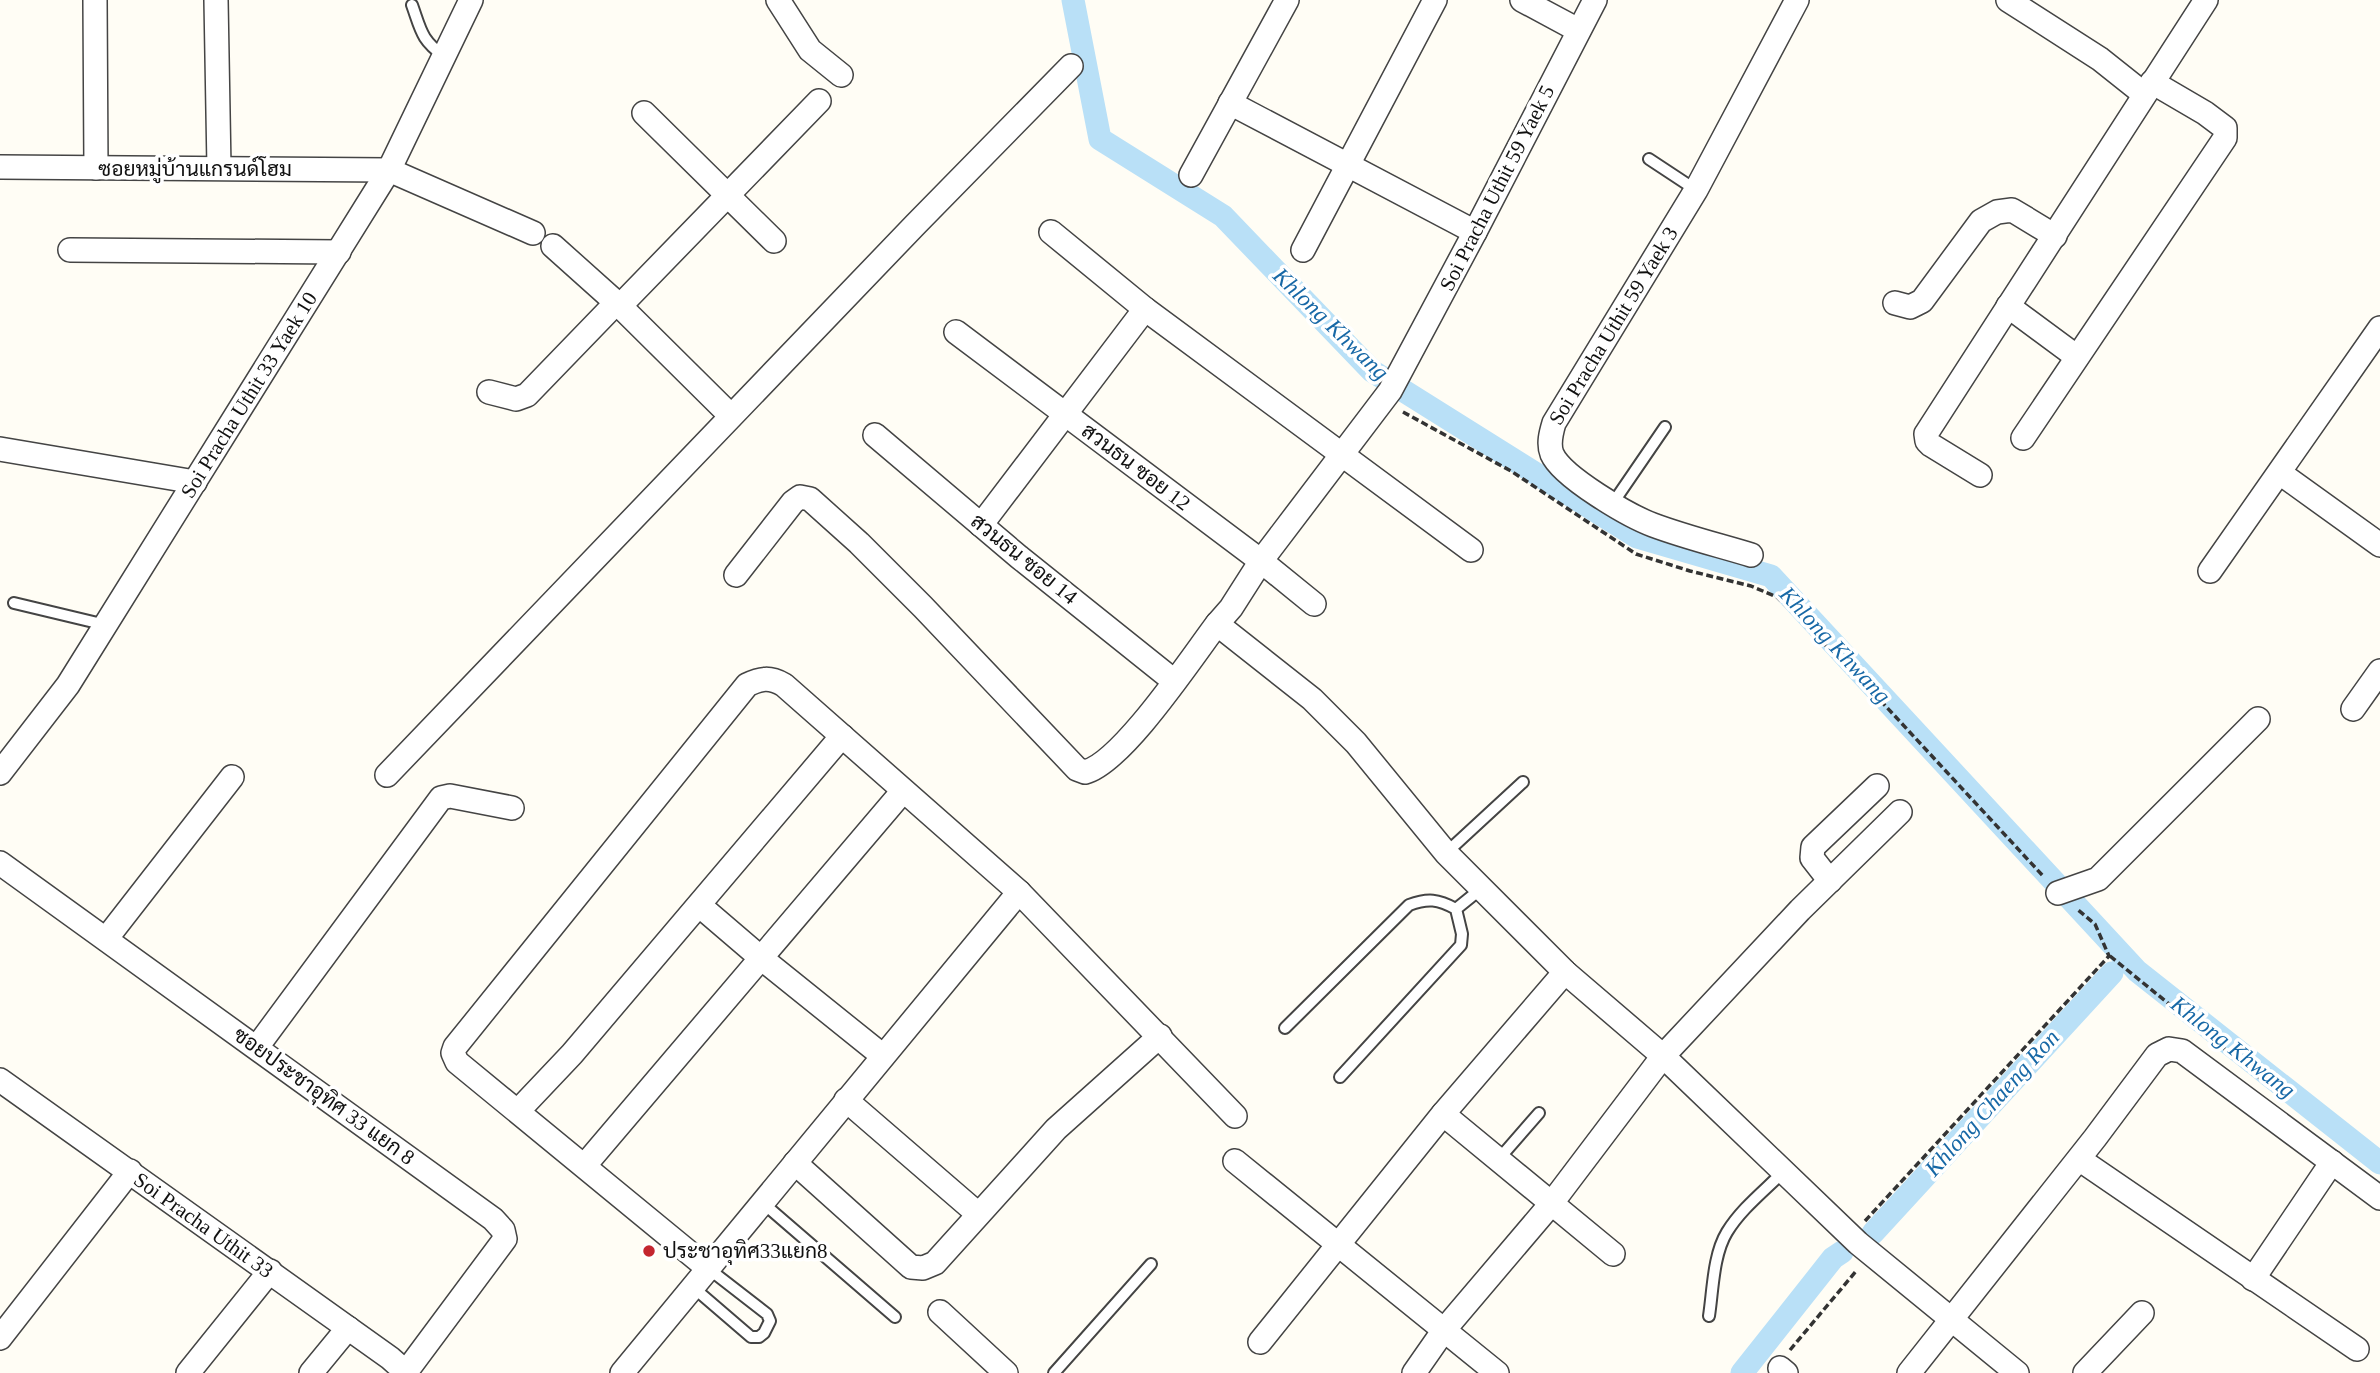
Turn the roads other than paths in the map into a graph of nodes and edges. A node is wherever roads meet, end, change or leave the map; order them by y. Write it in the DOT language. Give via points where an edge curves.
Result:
graph roads {
  1 [pos="95,0"];
  2 [pos="216,0"];
  3 [pos="471,0"];
  4 [pos="778,0"];
  5 [pos="1287,0"];
  6 [pos="1435,0"];
  7 [pos="1522,0"];
  8 [pos="1595,0"];
  9 [pos="1797,0"];
  10 [pos="2008,0"];
  11 [pos="2206,0"];
  12 [pos="412,5"];
  13 [pos="1578,30"];
  14 [pos="444,56"];
  15 [pos="1071,66"];
  16 [pos="841,75"];
  17 [pos="2148,88"];
  18 [pos="819,101"];
  19 [pos="1230,103"];
  20 [pos="644,113"];
  21 [pos="1649,159"];
  22 [pos="1348,164"];
  23 [pos="0,167"];
  24 [pos="96,168"];
  25 [pos="219,168"];
  26 [pos="389,170"];
  27 [pos="1191,175"];
  28 [pos="1696,190"];
  29 [pos="727,196"];
  30 [pos="1051,232"];
  31 [pos="1475,232"];
  32 [pos="533,233"];
  33 [pos="2055,236"];
  34 [pos="774,241"];
  35 [pos="553,246"];
  36 [pos="70,250"];
  37 [pos="1303,250"];
  38 [pos="339,252"];
  39 [pos="1895,303"];
  40 [pos="618,304"];
  41 [pos="2008,306"];
  42 [pos="1145,309"];
  43 [pos="2380,328"];
  44 [pos="956,332"];
  45 [pos="2077,357"];
  46 [pos="489,392"];
  47 [pos="1064,413"];
  48 [pos="731,416"];
  49 [pos="1665,427"];
  50 [pos="875,435"];
  51 [pos="2023,438"];
  52 [pos="0,449"];
  53 [pos="1343,454"];
  54 [pos="2280,473"];
  55 [pos="1980,475"];
  56 [pos="195,482"];
  57 [pos="1613,503"];
  58 [pos="981,525"];
  59 [pos="2380,545"];
  60 [pos="1471,550"];
  61 [pos="1751,555"];
  62 [pos="1261,561"];
  63 [pos="2210,570"];
  64 [pos="736,575"];
  65 [pos="14,603"];
  66 [pos="1314,604"];
  67 [pos="1217,624"];
  68 [pos="106,625"];
  69 [pos="2380,671"];
  70 [pos="1174,681"];
  71 [pos="2353,709"];
  72 [pos="2258,719"];
  73 [pos="842,736"];
  74 [pos="0,773"];
  75 [pos="387,775"];
  76 [pos="232,777"];
  77 [pos="1523,782"];
  78 [pos="1877,786"];
  79 [pos="903,791"];
  80 [pos="512,808"];
  81 [pos="1900,812"];
  82 [pos="1446,853"];
  83 [pos="0,863"];
  84 [pos="1830,881"];
  85 [pos="1482,888"];
  86 [pos="2063,891"];
  87 [pos="1019,892"];
  88 [pos="699,905"];
  89 [pos="1456,909"];
  90 [pos="106,939"];
  91 [pos="761,958"];
  92 [pos="1565,972"];
  93 [pos="1285,1028"];
  94 [pos="1160,1036"];
  95 [pos="257,1047"];
  96 [pos="883,1056"];
  97 [pos="1664,1056"];
  98 [pos="1340,1077"];
  99 [pos="0,1080"];
  100 [pos="846,1100"];
  101 [pos="518,1111"];
  102 [pos="1539,1113"];
  103 [pos="1443,1114"];
  104 [pos="1236,1116"];
  105 [pos="2079,1159"];
  106 [pos="1498,1160"];
  107 [pos="1235,1161"];
  108 [pos="795,1163"];
  109 [pos="2332,1163"];
  110 [pos="585,1165"];
  111 [pos="130,1171"];
  112 [pos="1783,1172"];
  113 [pos="2380,1198"];
  114 [pos="763,1203"];
  115 [pos="1551,1204"];
  116 [pos="978,1214"];
  117 [pos="1338,1245"];
  118 [pos="1613,1254"];
  119 [pos="1151,1264"];
  120 [pos="709,1269"];
  121 [pos="270,1271"];
  122 [pos="2253,1279"];
  123 [pos="694,1288"];
  124 [pos="940,1312"];
  125 [pos="2142,1313"];
  126 [pos="1709,1316"];
  127 [pos="895,1317"];
  128 [pos="1952,1320"];
  129 [pos="348,1328"];
  130 [pos="1444,1330"];
  131 [pos="0,1338"];
  132 [pos="1260,1342"];
  133 [pos="2357,1349"];
  134 [pos="188,1373"];
  135 [pos="311,1373"];
  136 [pos="407,1373"];
  137 [pos="622,1373"];
  138 [pos="1006,1373"];
  139 [pos="1054,1373"];
  140 [pos="1414,1373"];
  141 [pos="1497,1373"];
  142 [pos="1909,1373"];
  143 [pos="2017,1373"];
  144 [pos="2085,1373"];
  1 -- 24 [label="street"];
  2 -- 25 [label="street"];
  3 -- 14 [label="street, Soi Pracha Uthit 33 Yaek 10"];
  4 -- 16 [label="street" via="810,50"];
  5 -- 19 [label="street"];
  6 -- 22 [label="street"];
  7 -- 13 [label="street"];
  8 -- 13 [label="street, Soi Pracha Uthit 59 Yaek 5"];
  9 -- 28 [label="street, Soi Pracha Uthit 59 Yaek 3"];
  10 -- 17 [label="street"];
  11 -- 17 [label="street"];
  12 -- 14 [label="lane" via="429,46"];
  13 -- 31 [label="street, Soi Pracha Uthit 59 Yaek 5"];
  14 -- 26 [label="street, Soi Pracha Uthit 33 Yaek 10"];
  15 -- 48 [label="street"];
  17 -- 33 [label="street"];
  17 -- 45 [label="street" via="2205,113 2225,128 2225,138"];
  18 -- 29 [label="street"];
  19 -- 22 [label="street"];
  19 -- 27 [label="street"];
  20 -- 29 [label="street"];
  21 -- 28 [label="lane"];
  22 -- 31 [label="street"];
  22 -- 37 [label="street"];
  23 -- 24 [label="street, ซอยหมู่บ้านแกรนด์โฮม"];
  24 -- 25 [label="street, ซอยหมู่บ้านแกรนด์โฮม"];
  25 -- 26 [label="street, ซอยหมู่บ้านแกรนด์โฮม"];
  26 -- 32 [label="street"];
  26 -- 38 [label="street, Soi Pracha Uthit 33 Yaek 10"];
  28 -- 57 [label="street, Soi Pracha Uthit 59 Yaek 3" via="1550,434 1553,457 1572,477"];
  29 -- 34 [label="street"];
  29 -- 40 [label="street"];
  30 -- 42 [label="street"];
  31 -- 53 [label="street, Soi Pracha Uthit 59 Yaek 5" via="1390,389"];
  33 -- 39 [label="street" via="2012,210 1997,212 1981,221 1922,301 1910,307"];
  33 -- 41 [label="street"];
  35 -- 40 [label="street"];
  36 -- 38 [label="street"];
  38 -- 56 [label="street, Soi Pracha Uthit 33 Yaek 10"];
  40 -- 46 [label="street" via="527,395 516,399"];
  40 -- 48 [label="street"];
  41 -- 45 [label="street"];
  41 -- 55 [label="street" via="1926,434 1927,441"];
  42 -- 47 [label="street"];
  42 -- 53 [label="street"];
  43 -- 54 [label="street"];
  44 -- 47 [label="street, สวนธน ซอย 12"];
  45 -- 51 [label="street"];
  47 -- 58 [label="street"];
  47 -- 62 [label="street, สวนธน ซอย 12"];
  48 -- 75 [label="street"];
  49 -- 57 [label="lane"];
  50 -- 58 [label="street, สวนธน ซอย 14"];
  52 -- 56 [label="street"];
  53 -- 60 [label="street"];
  53 -- 62 [label="street, Soi Pracha Uthit 59 Yaek 5"];
  54 -- 59 [label="street"];
  54 -- 63 [label="street"];
  56 -- 68 [label="street, Soi Pracha Uthit 33 Yaek 10"];
  57 -- 61 [label="street, Soi Pracha Uthit 59 Yaek 3" via="1651,524"];
  58 -- 70 [label="street, สวนธน ซอย 14"];
  62 -- 66 [label="street, สวนธน ซอย 12"];
  62 -- 67 [label="street, Soi Pracha Uthit 59 Yaek 5"];
  64 -- 70 [label="street, Soi Pracha Uthit 59 Yaek 5" via="793,502 800,497 810,499 914,598 1079,771 1101,765 1147,718"];
  65 -- 68 [label="lane"];
  67 -- 70 [label="street, Soi Pracha Uthit 59 Yaek 5"];
  67 -- 82 [label="street" via="1311,699 1356,743"];
  68 -- 74 [label="street, Soi Pracha Uthit 33 Yaek 10" via="68,685"];
  69 -- 71 [label="street"];
  72 -- 86 [label="street" via="2098,879"];
  73 -- 79 [label="street"];
  73 -- 88 [label="street"];
  73 -- 101 [label="street" via="773,679 747,685 455,1047 457,1062"];
  76 -- 90 [label="street"];
  77 -- 82 [label="lane"];
  78 -- 84 [label="street" via="1814,847 1812,858"];
  79 -- 87 [label="street"];
  79 -- 91 [label="street"];
  80 -- 95 [label="street" via="441,798"];
  81 -- 84 [label="street"];
  82 -- 85 [label="street"];
  83 -- 90 [label="street, ซอยประชาอุทิศ 33 แยก 8"];
  84 -- 97 [label="street"];
  85 -- 89 [label="lane"];
  85 -- 92 [label="street"];
  87 -- 94 [label="street"];
  87 -- 96 [label="street"];
  88 -- 91 [label="street"];
  88 -- 101 [label="street" via="572,1055"];
  89 -- 93 [label="lane" via="1431,899 1409,905"];
  89 -- 98 [label="lane" via="1461,945"];
  90 -- 95 [label="street, ซอยประชาอุทิศ 33 แยก 8"];
  91 -- 96 [label="street"];
  91 -- 110 [label="street"];
  92 -- 97 [label="street"];
  92 -- 103 [label="street"];
  94 -- 104 [label="street"];
  94 -- 116 [label="street" via="1056,1129"];
  95 -- 136 [label="street, ซอยประชาอุทิศ 33 แยก 8" via="503,1230 505,1240"];
  96 -- 100 [label="street"];
  97 -- 112 [label="street"];
  97 -- 115 [label="street"];
  99 -- 111 [label="street, Soi Pracha Uthit 33"];
  100 -- 108 [label="street"];
  100 -- 116 [label="street"];
  101 -- 110 [label="street"];
  102 -- 106 [label="lane"];
  103 -- 106 [label="street"];
  103 -- 117 [label="street"];
  105 -- 109 [label="street" via="2157,1055 2169,1049 2182,1051"];
  105 -- 122 [label="street"];
  105 -- 128 [label="street"];
  106 -- 115 [label="street"];
  107 -- 117 [label="street"];
  108 -- 114 [label="street"];
  108 -- 116 [label="street" via="911,1267 934,1263"];
  109 -- 113 [label="street"];
  109 -- 122 [label="street"];
  110 -- 120 [label="street"];
  111 -- 121 [label="street, Soi Pracha Uthit 33"];
  111 -- 131 [label="street"];
  112 -- 126 [label="lane" via="1726,1233"];
  112 -- 128 [label="street" via="1871,1254"];
  114 -- 120 [label="street"];
  114 -- 127 [label="lane"];
  115 -- 118 [label="street"];
  115 -- 130 [label="street"];
  117 -- 130 [label="street"];
  117 -- 132 [label="street"];
  119 -- 139 [label="lane"];
  120 -- 123 [label="street"];
  120 -- 123 [label="lane" via="767,1314 770,1321 764,1333 751,1337"];
  121 -- 129 [label="street, Soi Pracha Uthit 33"];
  121 -- 134 [label="street"];
  122 -- 133 [label="street"];
  123 -- 137 [label="street"];
  124 -- 138 [label="street"];
  125 -- 144 [label="street"];
  128 -- 142 [label="street"];
  128 -- 143 [label="street"];
  129 -- 135 [label="street"];
  129 -- 136 [label="street, Soi Pracha Uthit 33"];
  130 -- 140 [label="street"];
  130 -- 141 [label="street"];
}
